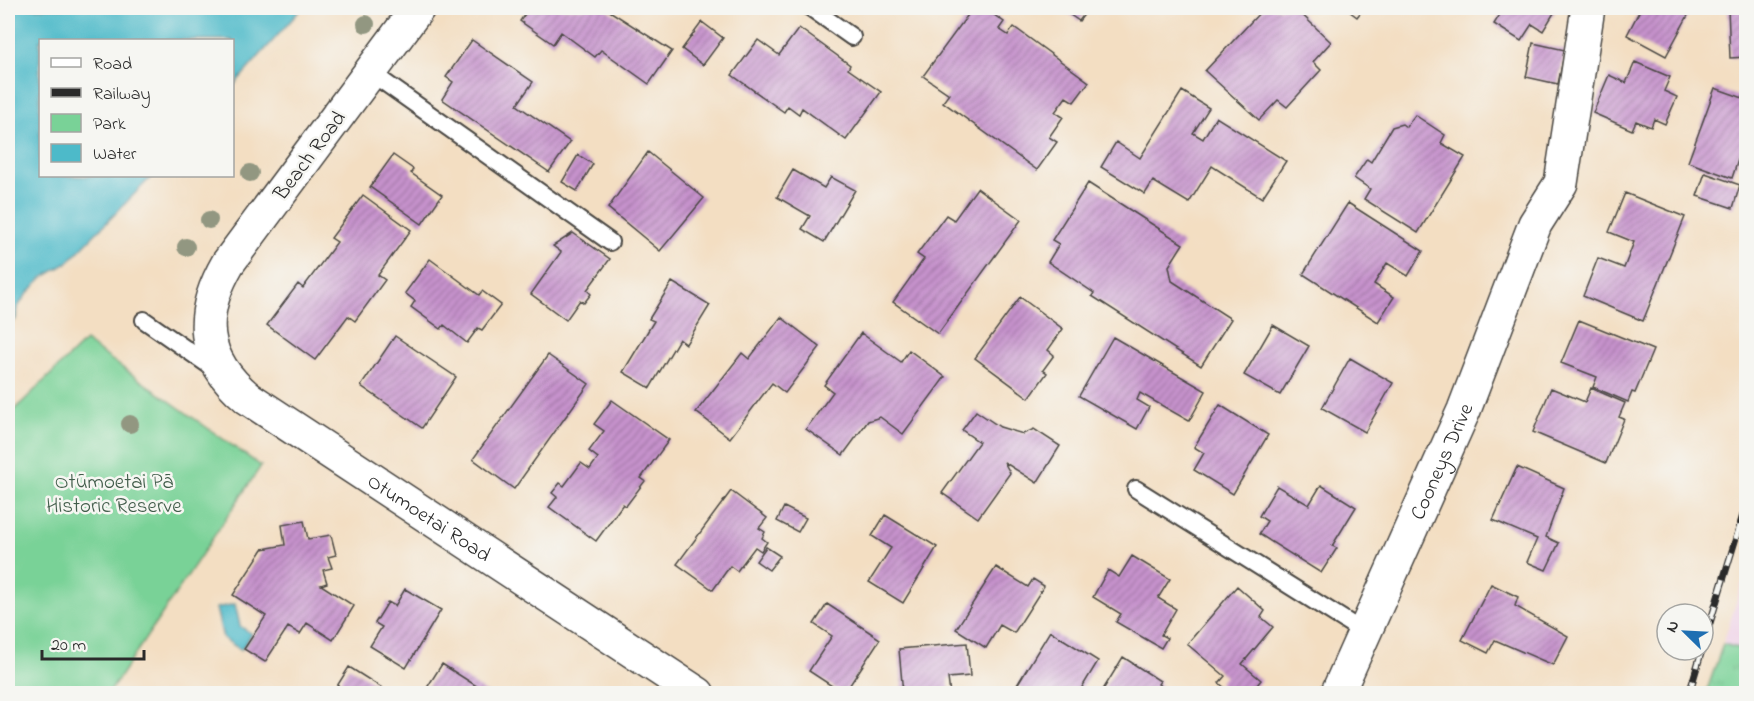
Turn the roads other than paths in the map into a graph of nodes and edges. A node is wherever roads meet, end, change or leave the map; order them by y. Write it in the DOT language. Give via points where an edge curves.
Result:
graph roads {
  1 [pos="418,8"];
  2 [pos="810,8"];
  3 [pos="1588,8"];
  4 [pos="852,37"];
  5 [pos="370,72"];
  6 [pos="610,242"];
  7 [pos="208,307"];
  8 [pos="144,320"];
  9 [pos="224,376"];
  10 [pos="1136,489"];
  11 [pos="1365,633"];
  12 [pos="698,693"];
  13 [pos="1336,693"];
  1 -- 5 [label="street, Beach Road"];
  2 -- 4 [label="lane"];
  3 -- 11 [label="street, Cooneys Drive" via="1561,183 1535,224 1464,410"];
  5 -- 6 [label="lane"];
  5 -- 7 [label="street, Beach Road" via="228,263"];
  7 -- 9 [label="street, Otumoetai Road" via="212,349"];
  8 -- 9 [label="lane"];
  9 -- 12 [label="street, Otumoetai Road" via="266,410"];
  10 -- 11 [label="lane"];
  11 -- 13 [label="street, Cooneys Drive"];
}
